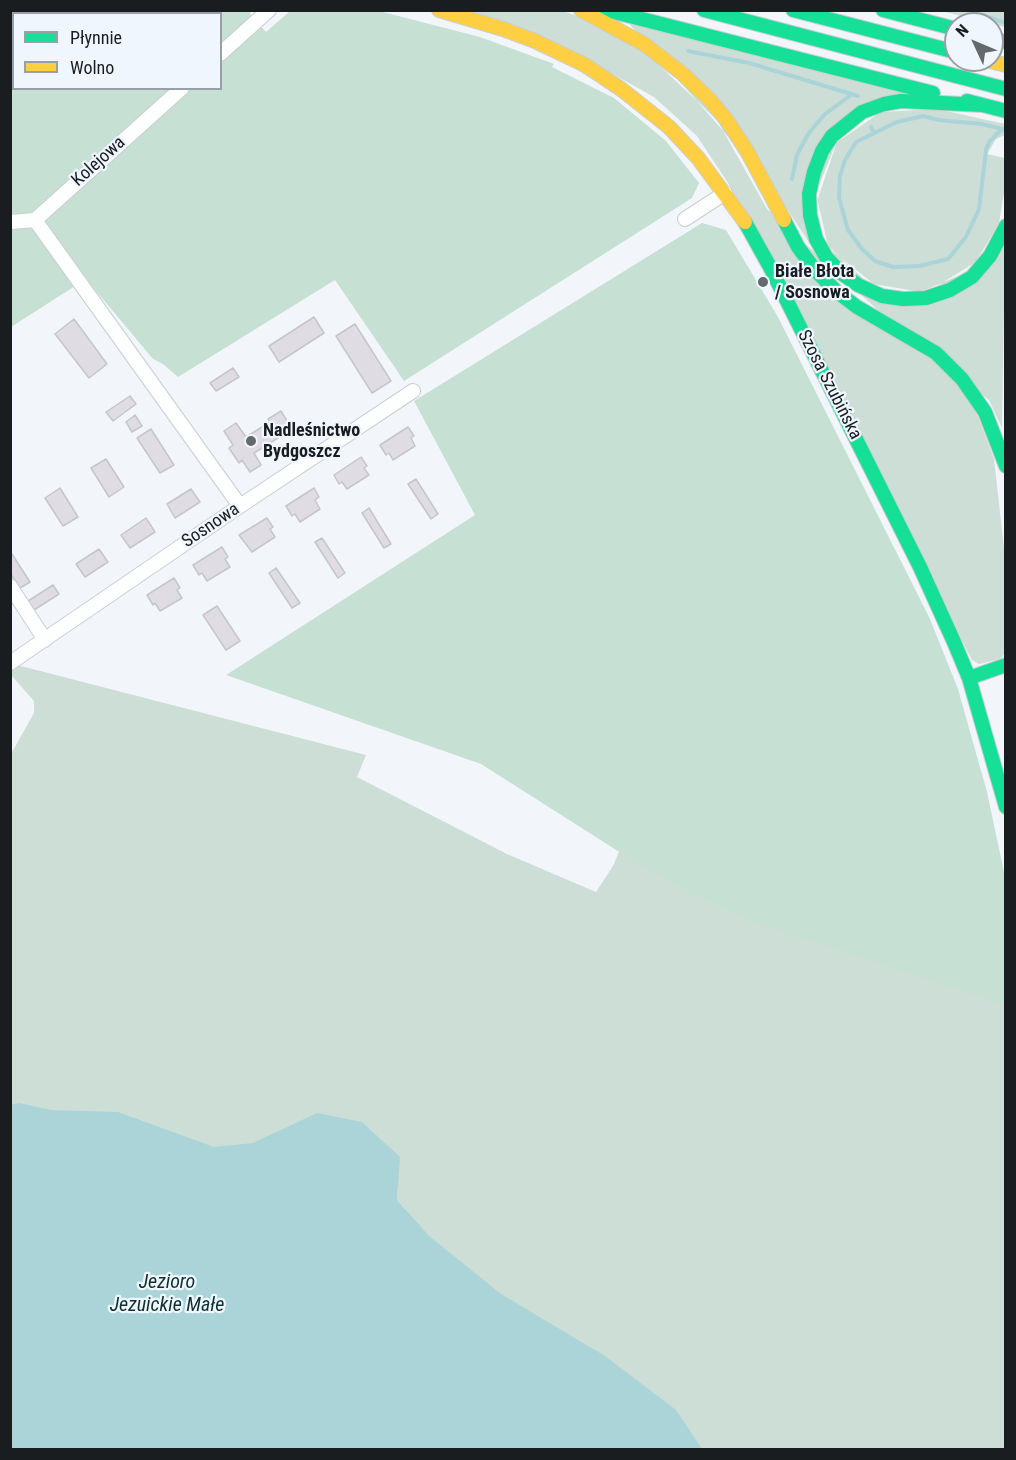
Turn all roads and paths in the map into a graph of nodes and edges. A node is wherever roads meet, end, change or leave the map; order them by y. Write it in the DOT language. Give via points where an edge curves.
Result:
graph roads {
  1 [pos="269,10"];
  2 [pos="439,10"];
  3 [pos="581,10"];
  4 [pos="606,10"];
  5 [pos="704,10"];
  6 [pos="793,10"];
  7 [pos="883,10"];
  8 [pos="919,10"];
  9 [pos="944,22"];
  10 [pos="944,25"];
  11 [pos="944,49"];
  12 [pos="222,52"];
  13 [pos="1005,89"];
  14 [pos="180,90"];
  15 [pos="982,105"];
  16 [pos="1005,111"];
  17 [pos="725,193"];
  18 [pos="685,219"];
  19 [pos="35,220"];
  20 [pos="10,222"];
  21 [pos="1005,226"];
  22 [pos="413,391"];
  23 [pos="1005,466"];
  24 [pos="240,506"];
  25 [pos="10,586"];
  26 [pos="45,640"];
  27 [pos="10,663"];
  28 [pos="1005,664"];
  29 [pos="969,678"];
  30 [pos="1005,807"];
  1 -- 12 [label="street"];
  2 -- 17 [label="main road, Szosa Szubińska" via="535,40 585,65 669,127"];
  3 -- 23 [label="main road" via="644,44 709,99 747,151 814,270 856,307 936,353 962,379 985,412"];
  4 -- 15 [label="main road"];
  5 -- 13 [label="main road"];
  6 -- 11 [label="main road"];
  7 -- 10 [label="main road"];
  8 -- 9 [label="main road"];
  14 -- 19 [label="street, Kolejowa"];
  15 -- 16 [label="main road"];
  15 -- 21 [label="main road" via="901,101 862,112 832,136 822,150 809,194 810,215 816,239 841,273 882,296 903,299 926,298 972,277 990,256"];
  17 -- 18 [label="street"];
  17 -- 29 [label="main road, Szosa Szubińska" via="771,267 920,567"];
  19 -- 20 [label="street"];
  19 -- 24 [label="street"];
  22 -- 24 [label="street, Sosnowa"];
  24 -- 26 [label="street, Sosnowa"];
  25 -- 26 [label="street"];
  26 -- 27 [label="street, Sosnowa"];
  28 -- 29 [label="main road"];
  29 -- 30 [label="main road, Szosa Szubińska"];
}
